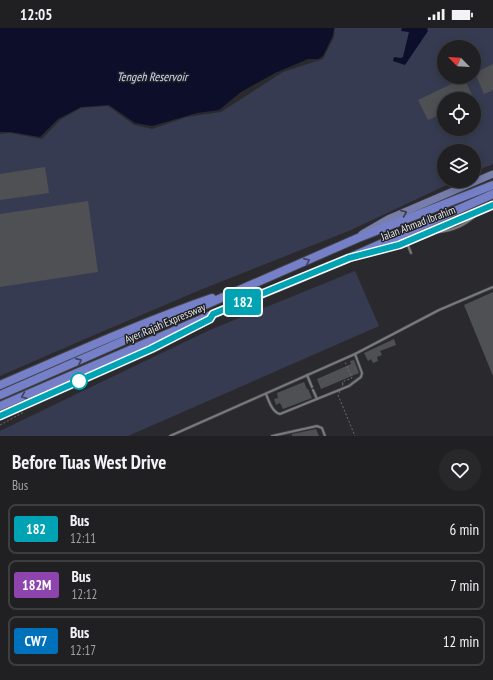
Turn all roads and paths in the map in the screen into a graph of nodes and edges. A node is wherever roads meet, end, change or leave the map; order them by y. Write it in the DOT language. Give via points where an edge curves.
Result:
graph roads {
  1 [pos="493,174"];
  2 [pos="493,185"];
  3 [pos="493,194"];
  4 [pos="493,205"];
  5 [pos="358,238"];
  6 [pos="406,242"];
  7 [pos="411,253"];
  8 [pos="349,258"];
  9 [pos="271,277"];
  10 [pos="493,288"];
  11 [pos="213,314"];
  12 [pos="355,354"];
  13 [pos="344,359"];
  14 [pos="307,375"];
  15 [pos="0,386"];
  16 [pos="266,394"];
  17 [pos="0,395"];
  18 [pos="317,399"];
  19 [pos="0,406"];
  20 [pos="0,416"];
  21 [pos="170,436"];
  22 [pos="272,436"];
  23 [pos="325,436"];
  24 [pos="355,436"];
  5 -- 1 [label="main road, Jalan Ahmad Ibrahim, one-way" via="388,219"];
  2 -- 5 [label="highway, Ayer Rajah Expressway"];
  3 -- 8 [label="highway, Ayer Rajah Expressway"];
  4 -- 6 [label="main road, Jalan Ahmad Ibrahim"];
  9 -- 5 [label="highway, Ayer Rajah Expressway, one-way"];
  6 -- 7 [label="lane"];
  6 -- 8 [label="main road, Jalan Ahmad Ibrahim"];
  8 -- 11 [label="highway, Ayer Rajah Expressway"];
  9 -- 15 [label="highway" via="175,310"];
  17 -- 9 [label="highway, Ayer Rajah Expressway, one-way"];
  10 -- 12 [label="lane" via="439,310"];
  11 -- 19 [label="highway, Ayer Rajah Expressway, one-way"];
  11 -- 20 [label="highway" via="210,319 151,349"];
  12 -- 13 [label="lane"];
  12 -- 18 [label="lane" via="362,371 361,377 349,386"];
  13 -- 14 [label="lane"];
  13 -- 24 [label="path, bridge" via="352,378 342,382 338,395"];
  14 -- 16 [label="lane"];
  14 -- 18 [label="lane"];
  16 -- 18 [label="lane" via="274,411 280,414"];
  16 -- 21 [label="lane"];
  22 -- 23 [label="lane" via="317,426 322,428"];
}
